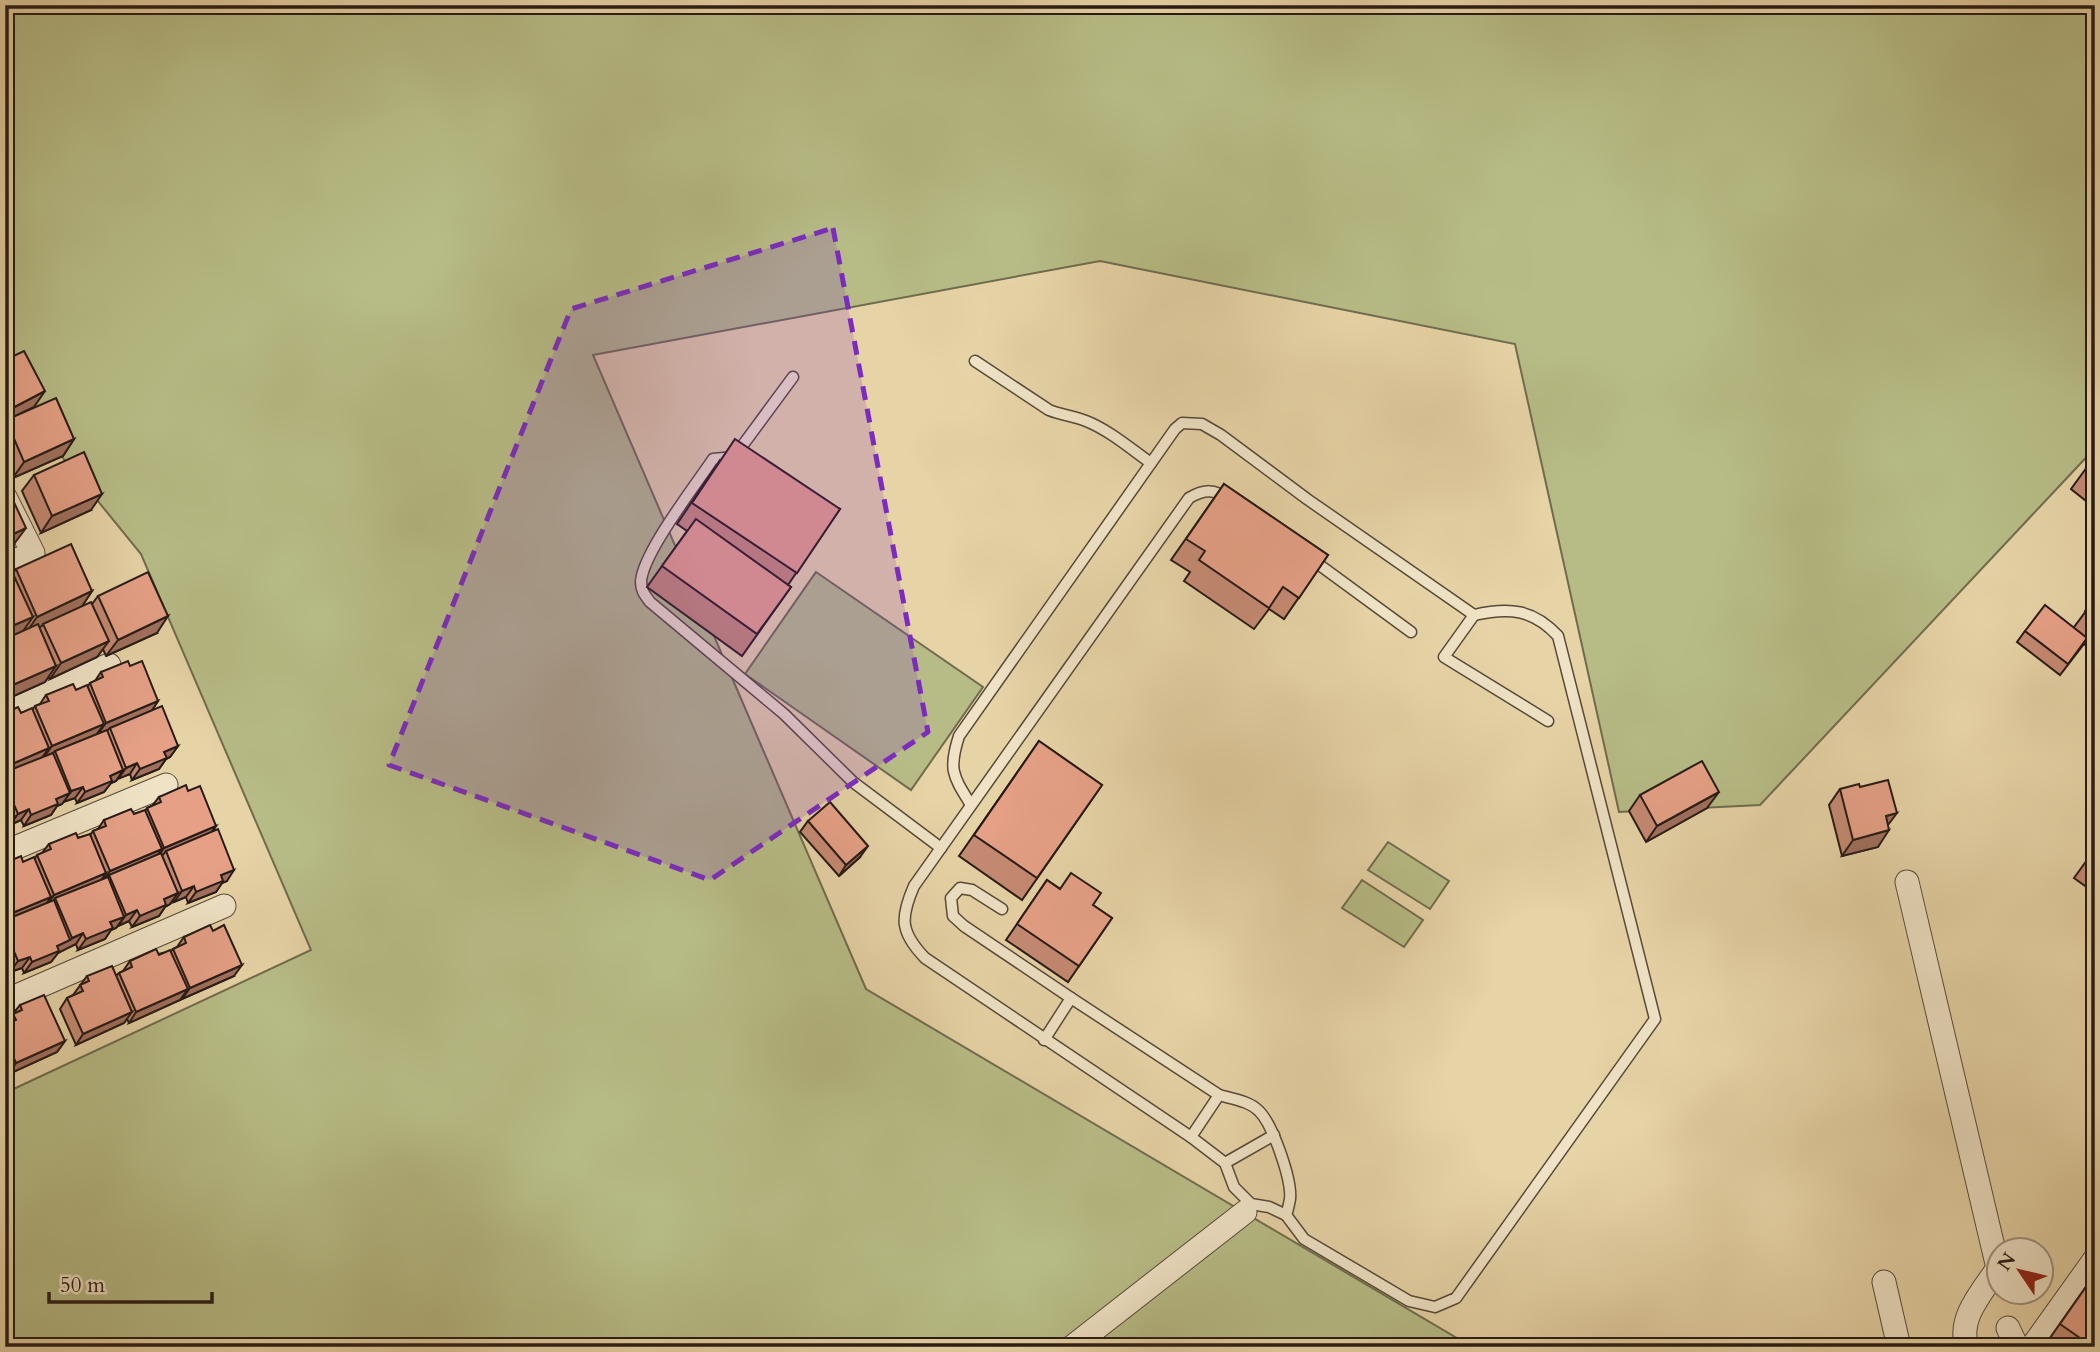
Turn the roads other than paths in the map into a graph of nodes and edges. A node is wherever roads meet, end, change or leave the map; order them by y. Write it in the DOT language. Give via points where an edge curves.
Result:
graph roads {
  1 [pos="975,361"];
  2 [pos="793,377"];
  3 [pos="1151,463"];
  4 [pos="5,497"];
  5 [pos="1243,509"];
  6 [pos="1299,550"];
  7 [pos="5,565"];
  8 [pos="1474,615"];
  9 [pos="1411,632"];
  10 [pos="110,665"];
  11 [pos="5,710"];
  12 [pos="1548,721"];
  13 [pos="166,785"];
  14 [pos="971,805"];
  15 [pos="941,848"];
  16 [pos="5,852"];
  17 [pos="1907,882"];
  18 [pos="224,906"];
  19 [pos="1002,909"];
  20 [pos="1071,998"];
  21 [pos="5,1001"];
  22 [pos="1044,1040"];
  23 [pos="1219,1095"];
  24 [pos="1275,1135"];
  25 [pos="1191,1137"];
  26 [pos="1225,1163"];
  27 [pos="1248,1208"];
  28 [pos="1286,1215"];
  29 [pos="2095,1259"];
  30 [pos="1884,1282"];
  31 [pos="1072,1347"];
  32 [pos="1899,1347"];
  33 [pos="1967,1347"];
  34 [pos="2032,1347"];
  1 -- 3 [label="lane" via="1049,410 1097,426"];
  2 -- 15 [label="lane" via="734,457 713,459 649,556 641,581 643,593 784,714 853,782"];
  3 -- 8 [label="lane" via="1182,422 1202,425"];
  3 -- 14 [label="lane" via="958,736 952,755 954,777"];
  4 -- 7 [label="street" via="33,553"];
  5 -- 14 [label="lane" via="1210,490 1189,498"];
  6 -- 9 [label="lane"];
  8 -- 12 [label="lane" via="1444,657"];
  8 -- 28 [label="lane" via="1499,609 1517,611 1549,625 1558,636 1655,1019 1456,1298 1435,1307 1409,1301 1304,1240"];
  10 -- 11 [label="street"];
  13 -- 16 [label="street"];
  14 -- 15 [label="lane"];
  15 -- 22 [label="lane" via="905,906 904,924 911,943 925,958"];
  17 -- 33 [label="street" via="1998,1268 1967,1315"];
  18 -- 21 [label="street"];
  19 -- 20 [label="lane" via="972,890 960,888 951,898 953,916 964,926"];
  20 -- 22 [label="lane"];
  20 -- 23 [label="lane"];
  22 -- 25 [label="lane"];
  23 -- 24 [label="lane" via="1261,1112"];
  23 -- 25 [label="lane"];
  24 -- 26 [label="lane"];
  24 -- 28 [label="lane" via="1290,1197"];
  25 -- 26 [label="lane"];
  26 -- 27 [label="lane"];
  27 -- 28 [label="lane" via="1269,1207"];
  27 -- 31 [label="street"];
  29 -- 34 [label="street"];
  30 -- 32 [label="street"];
}
